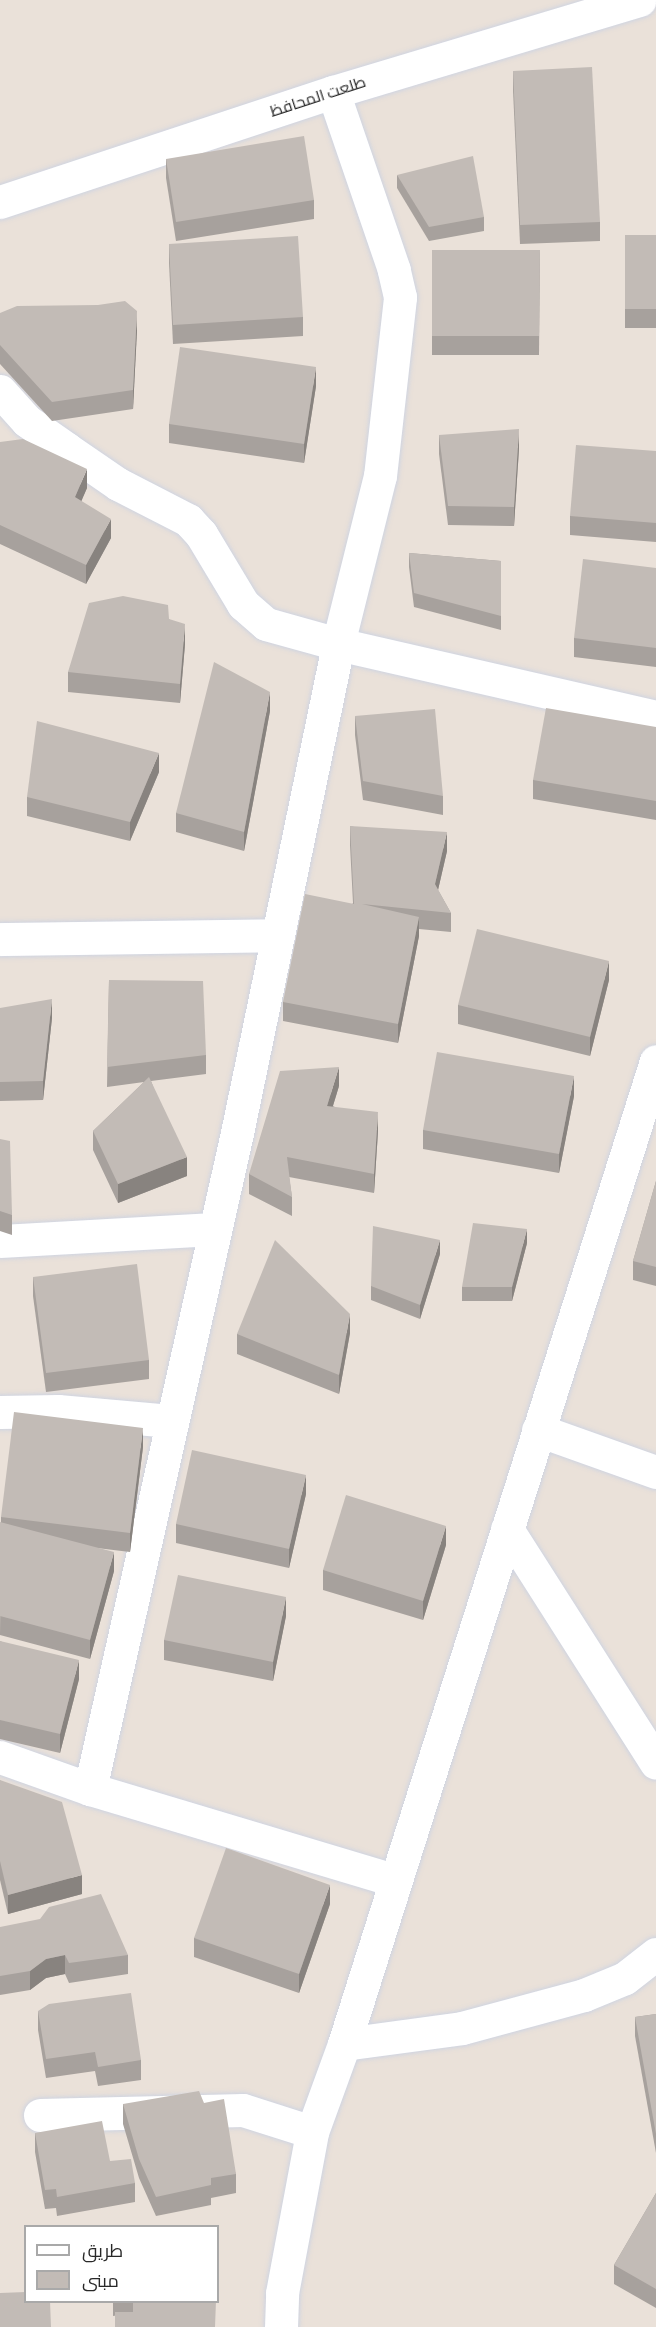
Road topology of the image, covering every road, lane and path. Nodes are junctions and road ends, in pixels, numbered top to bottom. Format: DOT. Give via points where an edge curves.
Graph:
graph roads {
  1 [pos="639,0"];
  2 [pos="333,92"];
  3 [pos="0,202"];
  4 [pos="0,391"];
  5 [pos="338,644"];
  6 [pos="656,717"];
  7 [pos="278,935"];
  8 [pos="0,939"];
  9 [pos="656,1061"];
  10 [pos="215,1229"];
  11 [pos="0,1241"];
  12 [pos="0,1412"];
  13 [pos="171,1421"];
  14 [pos="538,1430"];
  15 [pos="656,1472"];
  16 [pos="507,1530"];
  17 [pos="0,1756"];
  18 [pos="656,1763"];
  19 [pos="90,1789"];
  20 [pos="393,1880"];
  21 [pos="656,1954"];
  22 [pos="344,2044"];
  23 [pos="40,2115"];
  24 [pos="312,2132"];
  25 [pos="281,2327"];
  1 -- 2 [label="street, طلعت المحافظ"];
  2 -- 3 [label="street, طلعت المحافظ"];
  2 -- 5 [label="street" via="400,297 380,476"];
  4 -- 5 [label="street" via="27,421 118,484 188,520 201,534 243,604 266,624"];
  5 -- 6 [label="street"];
  5 -- 7 [label="street"];
  7 -- 8 [label="street"];
  7 -- 10 [label="street"];
  9 -- 14 [label="street" via="597,1256"];
  10 -- 11 [label="street"];
  10 -- 13 [label="street"];
  12 -- 13 [label="street" via="58,1411"];
  13 -- 19 [label="street"];
  14 -- 15 [label="street"];
  14 -- 16 [label="street"];
  16 -- 18 [label="street"];
  16 -- 20 [label="street"];
  17 -- 19 [label="street"];
  19 -- 20 [label="street"];
  20 -- 22 [label="street"];
  21 -- 22 [label="street" via="625,1978 584,1995 462,2028"];
  22 -- 24 [label="street"];
  23 -- 24 [label="street" via="243,2110"];
  24 -- 25 [label="street" via="282,2292"];
}
